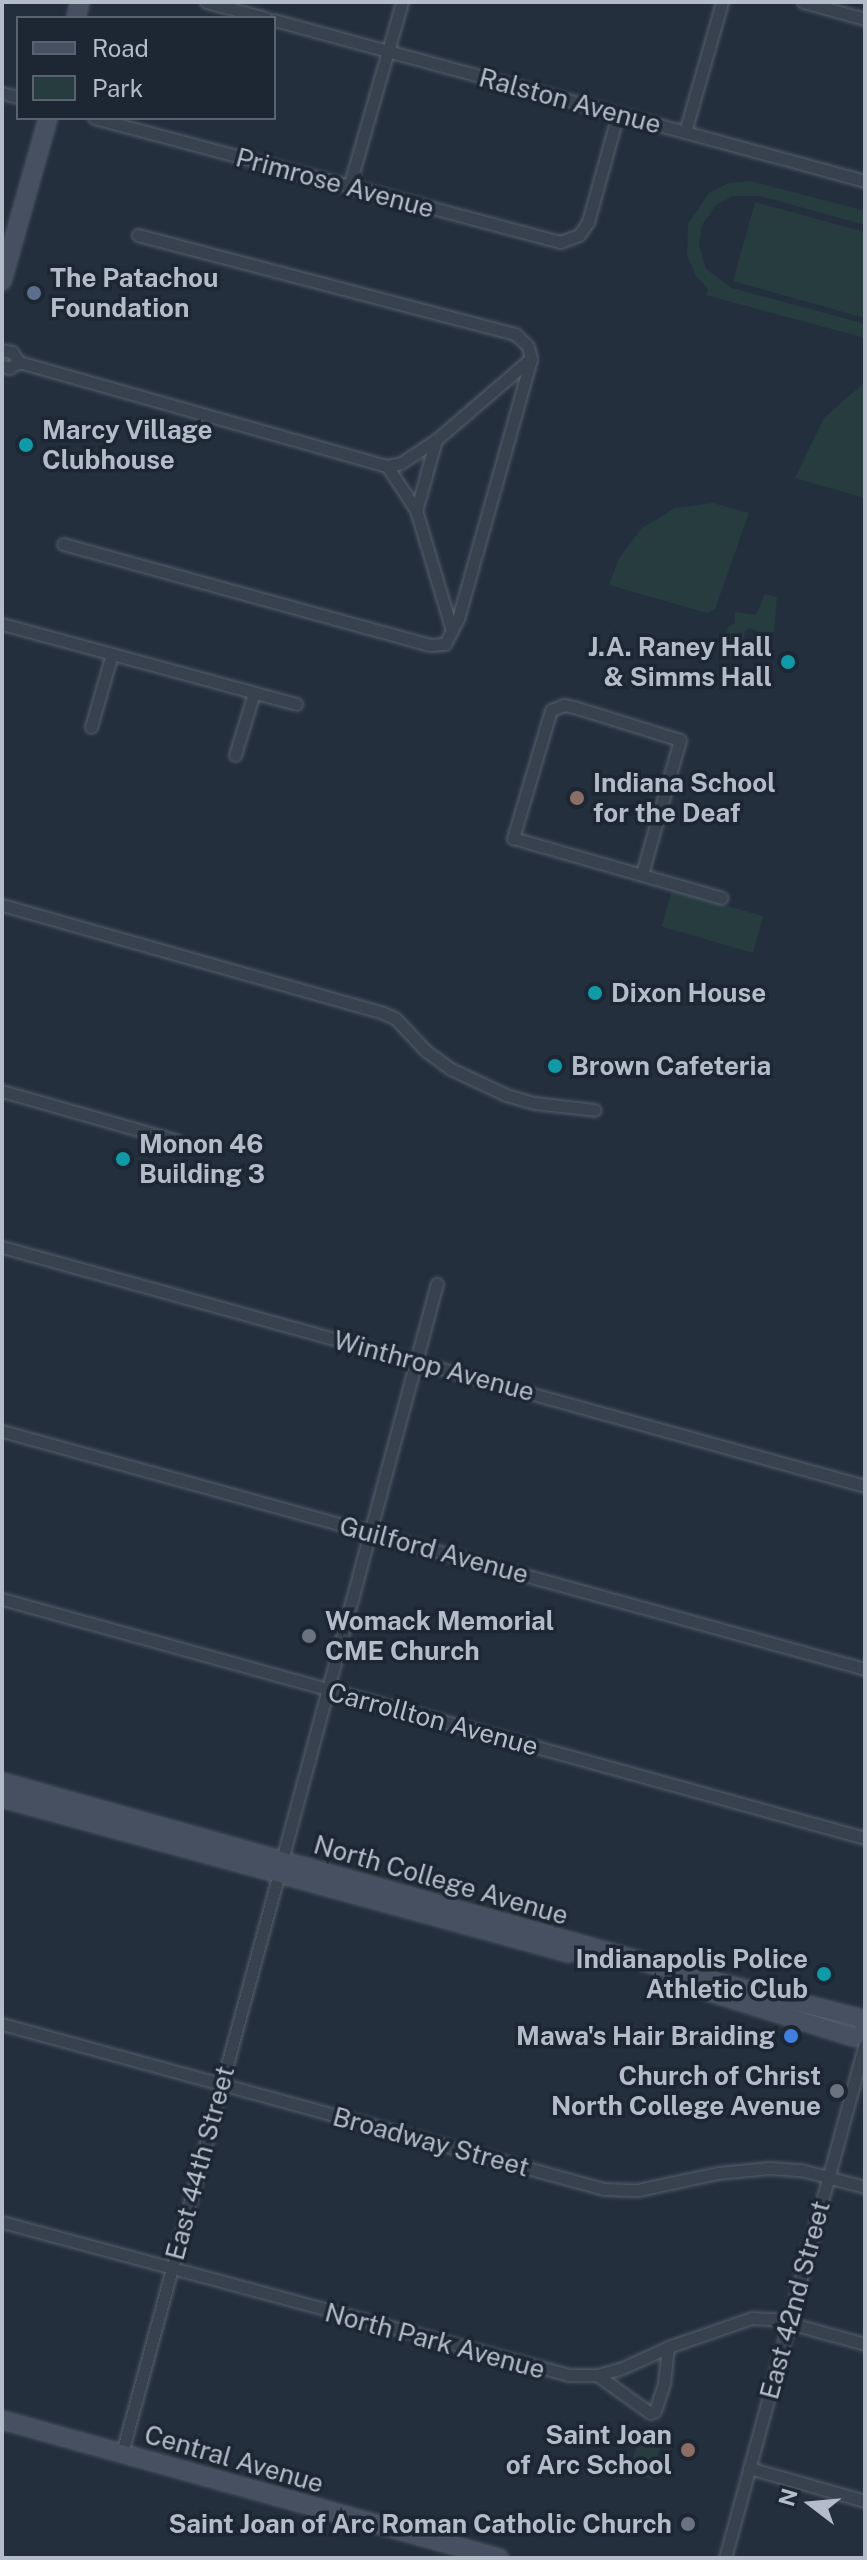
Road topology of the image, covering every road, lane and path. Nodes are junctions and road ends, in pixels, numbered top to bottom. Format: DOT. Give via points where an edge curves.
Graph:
graph roads {
  1 [pos="206,2"];
  2 [pos="402,2"];
  3 [pos="722,2"];
  4 [pos="803,2"];
  5 [pos="258,16"];
  6 [pos="865,19"];
  7 [pos="276,21"];
  8 [pos="388,51"];
  9 [pos="618,114"];
  10 [pos="47,120"];
  11 [pos="101,120"];
  12 [pos="685,132"];
  13 [pos="865,181"];
  14 [pos="349,187"];
  15 [pos="138,235"];
  16 [pos="8,241"];
  17 [pos="2,281"];
  18 [pos="2,350"];
  19 [pos="531,359"];
  20 [pos="19,362"];
  21 [pos="2,366"];
  22 [pos="436,440"];
  23 [pos="387,466"];
  24 [pos="416,510"];
  25 [pos="63,544"];
  26 [pos="2,624"];
  27 [pos="452,631"];
  28 [pos="112,654"];
  29 [pos="254,693"];
  30 [pos="296,704"];
  31 [pos="91,727"];
  32 [pos="235,755"];
  33 [pos="642,874"];
  34 [pos="722,898"];
  35 [pos="2,905"];
  36 [pos="2,1091"];
  37 [pos="595,1110"];
  38 [pos="177,1141"];
  39 [pos="2,1247"];
  40 [pos="437,1283"];
  41 [pos="415,1361"];
  42 [pos="2,1431"];
  43 [pos="865,1486"];
  44 [pos="370,1532"];
  45 [pos="2,1599"];
  46 [pos="865,1669"];
  47 [pos="328,1690"];
  48 [pos="2,1782"];
  49 [pos="2,1798"];
  50 [pos="865,1838"];
  51 [pos="281,1866"];
  52 [pos="2,2024"];
  53 [pos="865,2029"];
  54 [pos="865,2043"];
  55 [pos="222,2084"];
  56 [pos="828,2177"];
  57 [pos="865,2187"];
  58 [pos="2,2222"];
  59 [pos="171,2269"];
  60 [pos="789,2322"];
  61 [pos="865,2344"];
  62 [pos="668,2347"];
  63 [pos="597,2375"];
  64 [pos="2,2420"];
  65 [pos="122,2453"];
  66 [pos="749,2468"];
  67 [pos="865,2501"];
  68 [pos="463,2553"];
  69 [pos="499,2558"];
  70 [pos="725,2558"];
  1 -- 5 [label="street"];
  2 -- 8 [label="street"];
  3 -- 12 [label="street"];
  4 -- 6 [label="street"];
  7 -- 8 [label="street, Ralston Avenue"];
  8 -- 9 [label="street, Ralston Avenue"];
  8 -- 14 [label="street"];
  9 -- 12 [label="street, Ralston Avenue"];
  9 -- 14 [label="street, Primrose Avenue" via="588,222 575,237 551,242"];
  10 -- 16 [label="main road"];
  11 -- 14 [label="street, Primrose Avenue"];
  12 -- 13 [label="street, Ralston Avenue"];
  15 -- 19 [label="street" via="515,334 528,346"];
  16 -- 17 [label="main road"];
  18 -- 20 [label="street" via="12,352"];
  19 -- 22 [label="street"];
  19 -- 27 [label="street"];
  20 -- 21 [label="street"];
  20 -- 23 [label="street"];
  22 -- 23 [label="street"];
  22 -- 24 [label="street"];
  23 -- 24 [label="street"];
  24 -- 27 [label="street"];
  25 -- 27 [label="street" via="430,645 445,644"];
  26 -- 28 [label="street"];
  28 -- 29 [label="street"];
  28 -- 31 [label="street"];
  29 -- 30 [label="street"];
  29 -- 32 [label="street"];
  33 -- 33 [label="street" via="680,740 574,707 551,710 513,838"];
  33 -- 34 [label="street"];
  35 -- 37 [label="street" via="383,1013 395,1018 426,1051 478,1082 534,1103"];
  36 -- 38 [label="street"];
  39 -- 41 [label="street, Winthrop Avenue"];
  40 -- 41 [label="street, East 44th Street"];
  41 -- 43 [label="street, Winthrop Avenue"];
  41 -- 44 [label="street, East 44th Street"];
  42 -- 44 [label="street, Guilford Avenue"];
  44 -- 46 [label="street, Guilford Avenue"];
  44 -- 47 [label="street, East 44th Street"];
  45 -- 47 [label="street, Carrollton Avenue"];
  47 -- 50 [label="street, Carrollton Avenue"];
  47 -- 51 [label="street, East 44th Street"];
  48 -- 51 [label="main road, North College Avenue"];
  49 -- 51 [label="main road, North College Avenue"];
  51 -- 53 [label="main road, North College Avenue" via="854,2037"];
  51 -- 55 [label="street, East 44th Street"];
  52 -- 55 [label="street, Broadway Street"];
  54 -- 56 [label="street, East 42nd Street"];
  55 -- 56 [label="street, Broadway Street" via="608,2190 638,2190 759,2168 792,2168"];
  55 -- 59 [label="street, East 44th Street"];
  56 -- 57 [label="street, Broadway Street"];
  56 -- 60 [label="street, East 42nd Street"];
  58 -- 59 [label="street, North Park Avenue"];
  59 -- 63 [label="street, North Park Avenue" via="535,2369"];
  59 -- 65 [label="street, East 44th Street"];
  60 -- 61 [label="street, North Park Avenue"];
  60 -- 62 [label="street, North Park Avenue" via="745,2319"];
  60 -- 66 [label="street, East 42nd Street"];
  62 -- 63 [label="street, North Park Avenue"];
  62 -- 63 [label="street" via="655,2411 645,2411"];
  64 -- 65 [label="main road, Central Avenue"];
  65 -- 68 [label="main road, Central Avenue"];
  66 -- 67 [label="street"];
  66 -- 70 [label="street, East 42nd Street"];
  68 -- 69 [label="main road, Central Avenue"];
}
